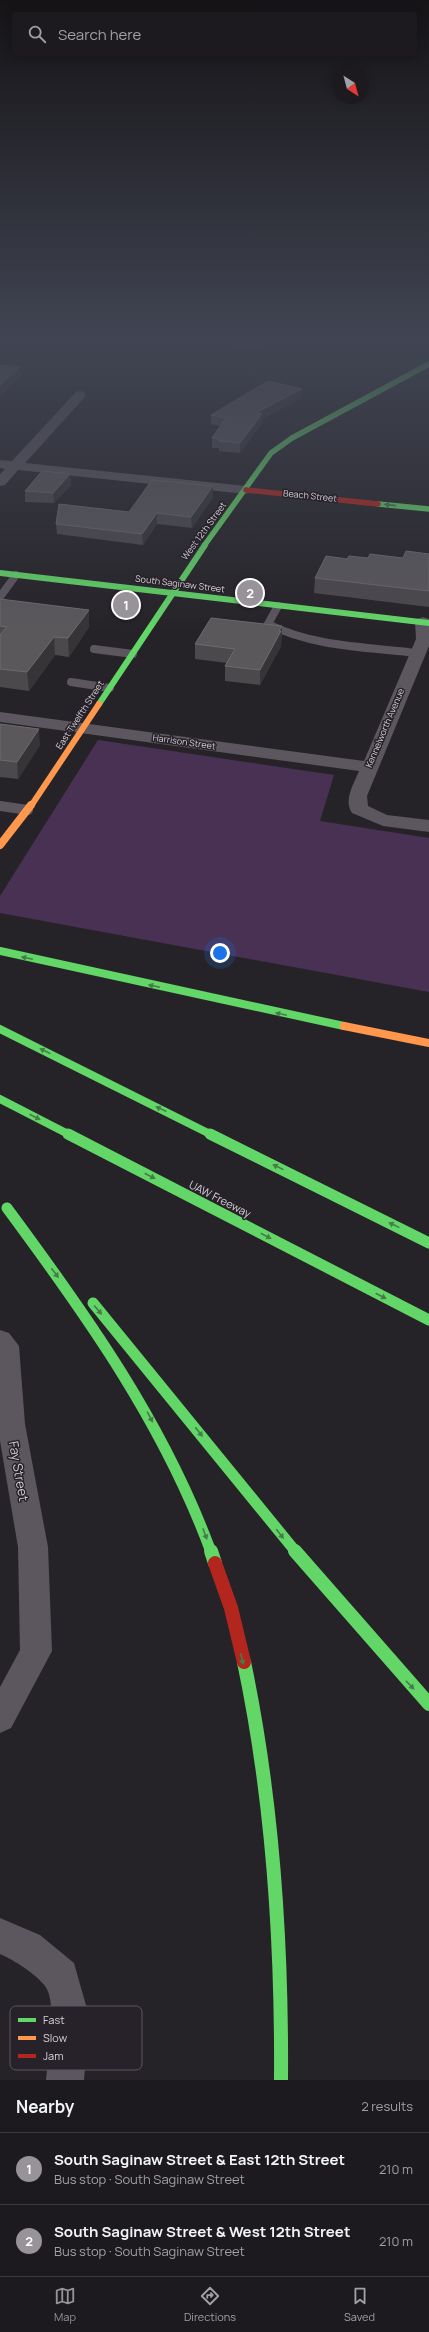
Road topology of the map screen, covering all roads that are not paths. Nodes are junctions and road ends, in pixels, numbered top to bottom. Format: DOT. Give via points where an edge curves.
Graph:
graph roads {
  1 [pos="41,438"];
  2 [pos="295,438"];
  3 [pos="0,464"];
  4 [pos="15,466"];
  5 [pos="0,482"];
  6 [pos="246,490"];
  7 [pos="429,509"];
  8 [pos="0,573"];
  9 [pos="16,575"];
  10 [pos="174,594"];
  11 [pos="0,596"];
  12 [pos="278,606"];
  13 [pos="426,623"];
  14 [pos="94,649"];
  15 [pos="417,653"];
  16 [pos="132,654"];
  17 [pos="71,682"];
  18 [pos="110,688"];
  19 [pos="0,717"];
  20 [pos="84,729"];
  21 [pos="368,767"];
  22 [pos="0,806"];
  23 [pos="28,810"];
  24 [pos="429,826"];
  25 [pos="0,845"];
  26 [pos="0,952"];
  27 [pos="307,1020"];
  28 [pos="0,1029"];
  29 [pos="429,1043"];
  30 [pos="429,1050"];
  31 [pos="0,1099"];
  32 [pos="3,1205"];
  33 [pos="429,1243"];
  34 [pos="67,1273"];
  35 [pos="87,1296"];
  36 [pos="429,1320"];
  37 [pos="3,1343"];
  38 [pos="429,1704"];
  39 [pos="0,1718"];
  40 [pos="14,1942"];
  41 [pos="68,2006"];
  42 [pos="66,2070"];
  43 [pos="65,2080"];
  44 [pos="281,2080"];
  1 -- 4 [label="street"];
  2 -- 6 [label="main road, West 12th Street" via="278,447"];
  3 -- 4 [label="street, Beach Street"];
  4 -- 5 [label="street"];
  4 -- 6 [label="street, Beach Street"];
  7 -- 6 [label="main road, Beach Street, one-way"];
  6 -- 10 [label="main road, West 12th Street"];
  8 -- 9 [label="main road, South Saginaw Street"];
  9 -- 10 [label="main road, South Saginaw Street"];
  9 -- 11 [label="lane"];
  10 -- 12 [label="main road, South Saginaw Street"];
  10 -- 16 [label="main road, East Twelfth Street"];
  12 -- 13 [label="main road, South Saginaw Street"];
  12 -- 15 [label="lane" via="268,624 278,631 306,638"];
  13 -- 15 [label="street, Kennelworth Avenue" via="424,639"];
  14 -- 16 [label="lane"];
  15 -- 21 [label="street, Kennelworth Avenue"];
  16 -- 18 [label="main road, East Twelfth Street"];
  17 -- 18 [label="lane"];
  18 -- 20 [label="main road, East Twelfth Street"];
  19 -- 20 [label="street, Harrison Street"];
  20 -- 21 [label="street, Harrison Street"];
  20 -- 23 [label="main road, East Twelfth Street"];
  21 -- 24 [label="street, Kennelworth Avenue" via="358,796 359,809 383,820"];
  22 -- 23 [label="lane"];
  23 -- 25 [label="main road, East Twelfth Street"];
  27 -- 26 [label="main road, one-way"];
  27 -- 29 [label="main road"];
  27 -- 30 [label="main road"];
  33 -- 28 [label="main road, one-way"];
  31 -- 36 [label="main road, UAW Freeway, one-way"];
  32 -- 34 [label="main road"];
  32 -- 44 [label="main road, one-way" via="84,1310 139,1397 199,1520 230,1607 251,1699 266,1782 278,1905 283,2028"];
  35 -- 38 [label="main road, one-way" via="170,1395 313,1576 385,1659"];
  37 -- 39 [label="street, Fay Street" via="11,1424 33,1547 36,1651"];
  40 -- 41 [label="street" via="61,1976"];
  42 -- 43 [label="street"];
}
